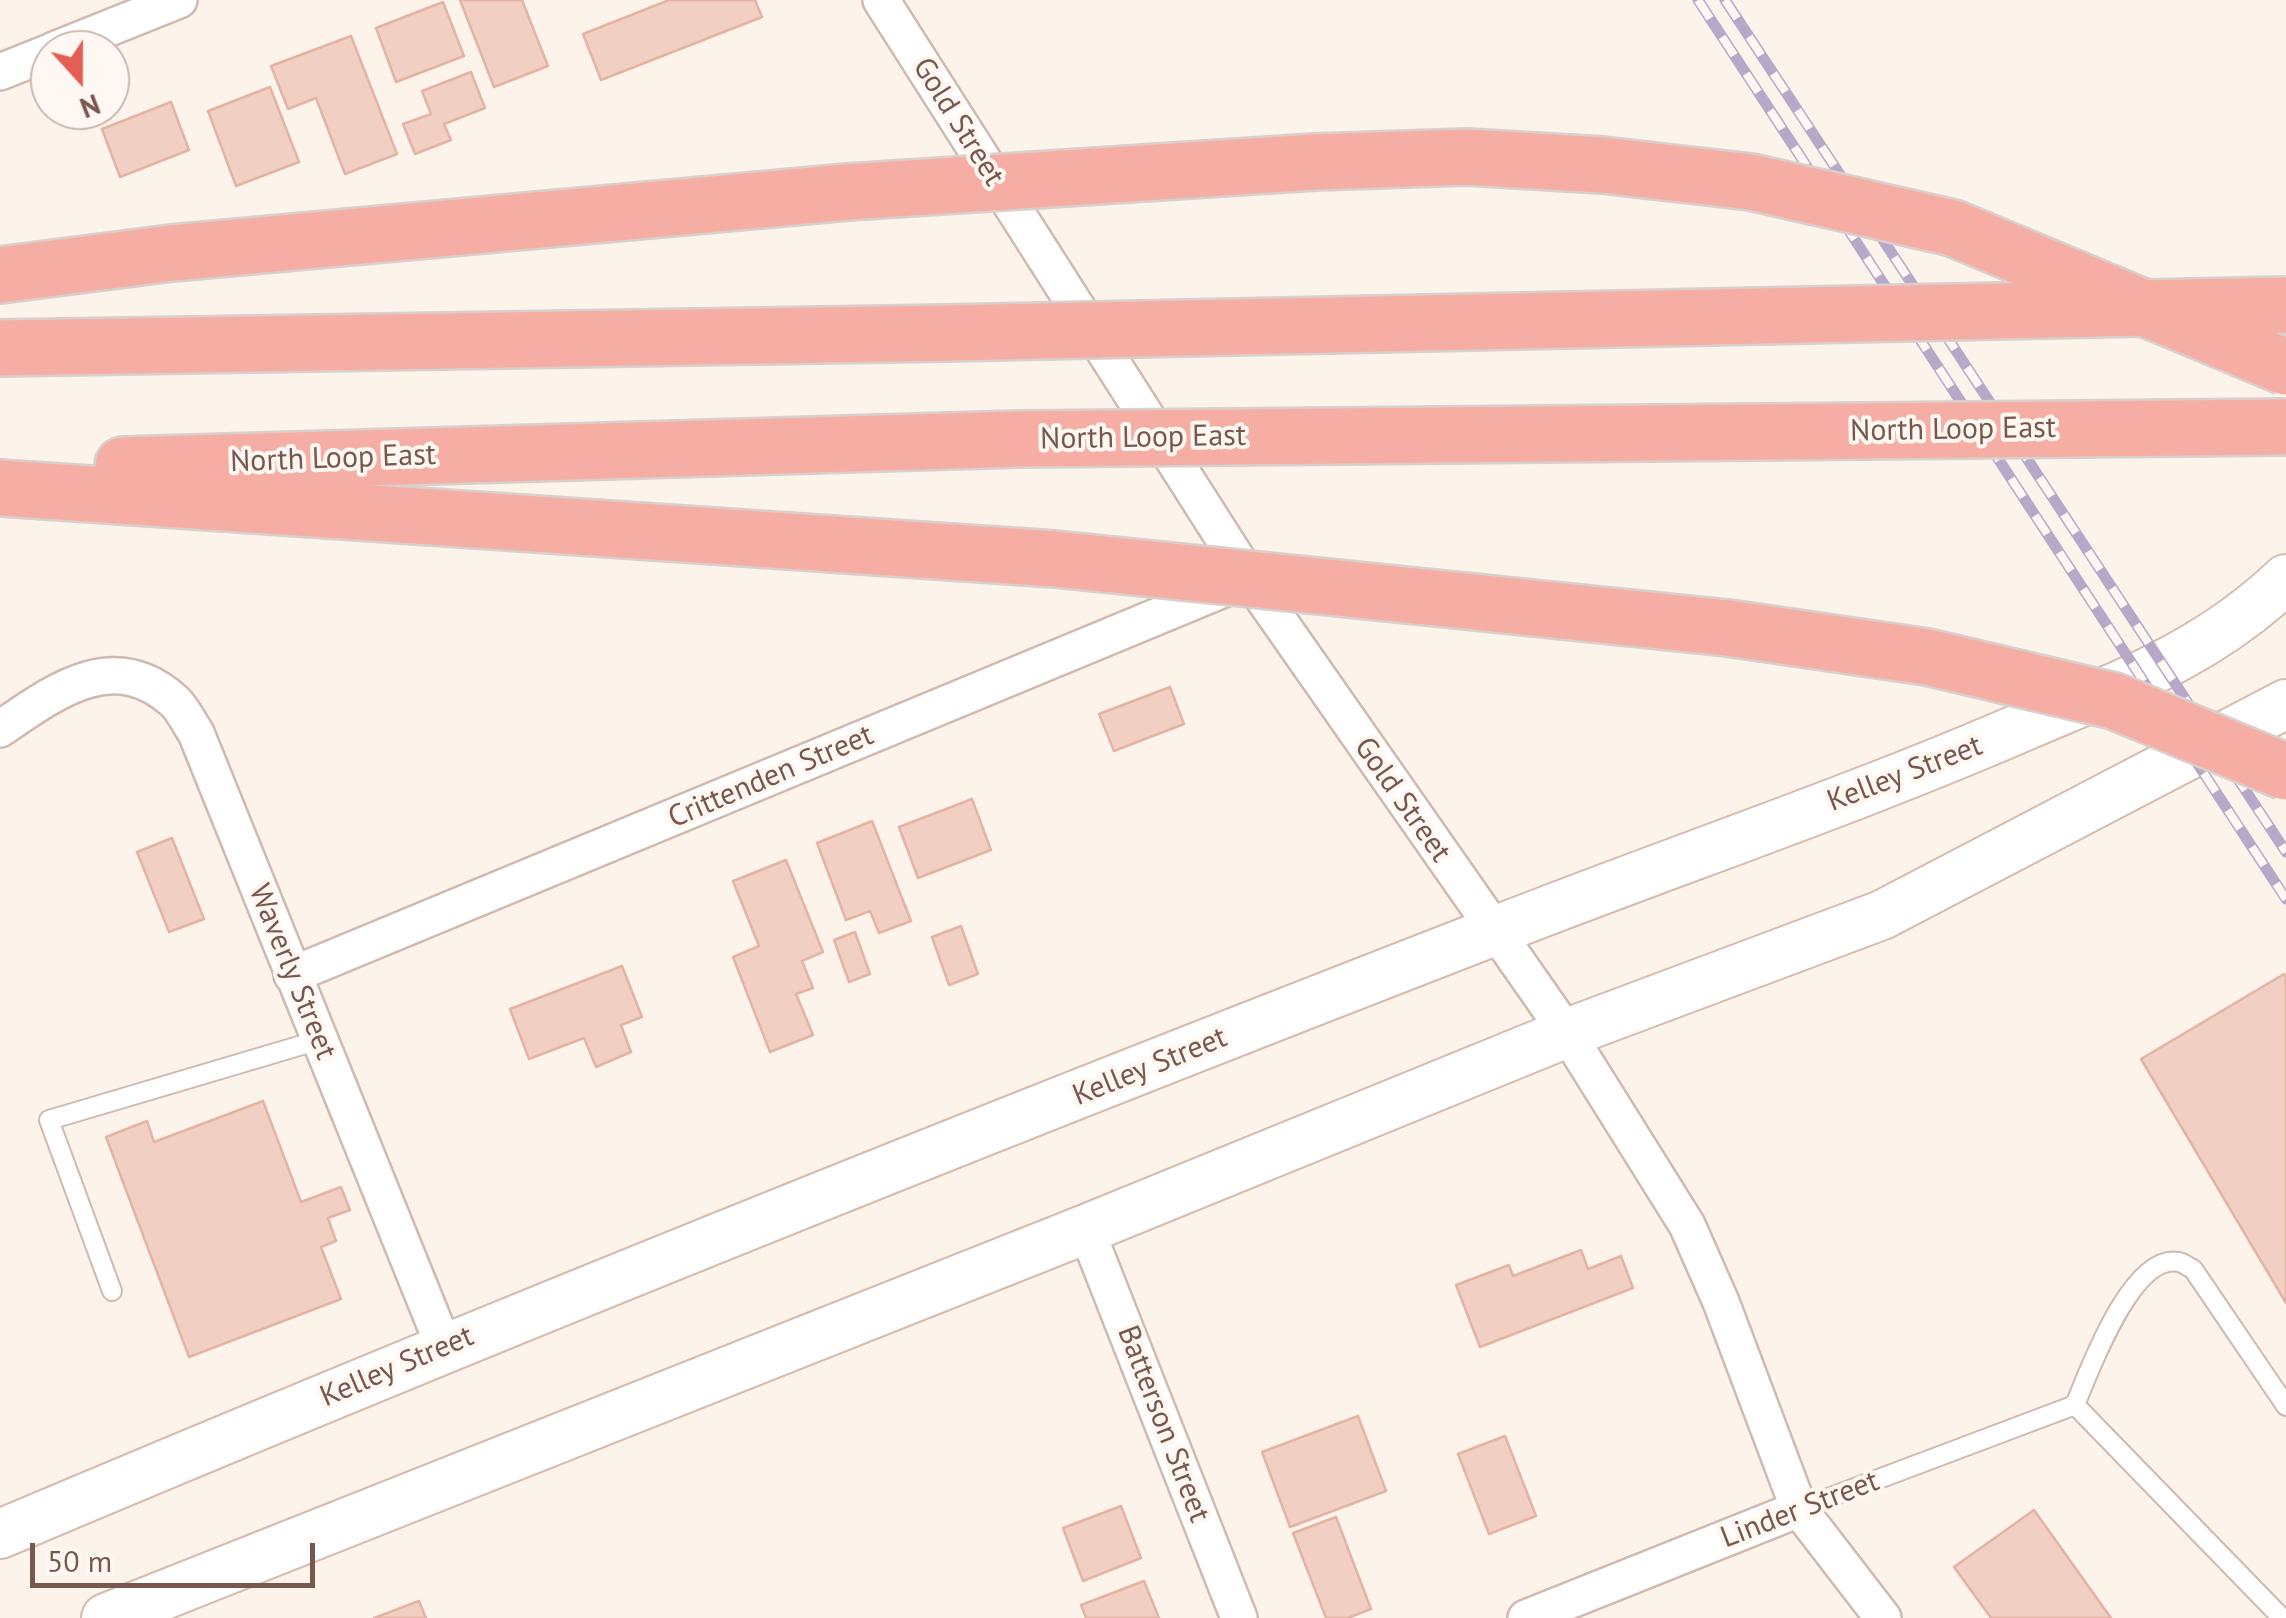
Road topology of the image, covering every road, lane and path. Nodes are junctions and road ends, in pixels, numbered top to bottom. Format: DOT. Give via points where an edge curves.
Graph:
graph roads {
  1 [pos="179,0"];
  2 [pos="881,0"];
  3 [pos="104,30"];
  4 [pos="30,60"];
  5 [pos="0,72"];
  6 [pos="0,275"];
  7 [pos="2286,305"];
  8 [pos="0,348"];
  9 [pos="2286,367"];
  10 [pos="2286,427"];
  11 [pos="0,469"];
  12 [pos="0,488"];
  13 [pos="1248,578"];
  14 [pos="2286,580"];
  15 [pos="2286,704"];
  16 [pos="0,729"];
  17 [pos="2286,772"];
  18 [pos="1494,931"];
  19 [pos="292,975"];
  20 [pos="1567,1033"];
  21 [pos="319,1040"];
  22 [pos="1086,1229"];
  23 [pos="112,1291"];
  24 [pos="444,1347"];
  25 [pos="2075,1405"];
  26 [pos="2286,1406"];
  27 [pos="1799,1509"];
  28 [pos="0,1534"];
  29 [pos="106,1618"];
  30 [pos="1239,1618"];
  31 [pos="1526,1618"];
  32 [pos="1883,1618"];
  33 [pos="2282,1618"];
  1 -- 3 [label="street"];
  2 -- 13 [label="street, Gold Street"];
  4 -- 5 [label="street"];
  6 -- 9 [label="highway, bridge" via="848,192 1467,157 1732,180 1953,228"];
  7 -- 8 [label="highway, bridge"];
  10 -- 11 [label="highway, North Loop East, bridge" via="1019,439"];
  12 -- 17 [label="highway, bridge" via="1055,559 1708,626 1927,657 2114,702"];
  13 -- 18 [label="street, Gold Street"];
  13 -- 19 [label="street, Crittenden Street"];
  14 -- 18 [label="main road, Kelley Street" via="2182,658 1959,754"];
  15 -- 20 [label="main road" via="1882,914"];
  16 -- 19 [label="street, Waverly Street" via="74,682 116,675 150,685 175,702 196,733"];
  18 -- 20 [label="street, Gold Street"];
  18 -- 24 [label="main road, Kelley Street"];
  19 -- 21 [label="street, Waverly Street"];
  20 -- 22 [label="main road"];
  20 -- 27 [label="street, Gold Street" via="1686,1224"];
  21 -- 23 [label="lane" via="49,1120"];
  21 -- 24 [label="street, Waverly Street"];
  22 -- 29 [label="main road"];
  22 -- 30 [label="street, Batterson Street"];
  24 -- 28 [label="main road, Kelley Street"];
  25 -- 26 [label="lane" via="2106,1332 2140,1278 2177,1261 2193,1269"];
  25 -- 27 [label="lane, Linder Street"];
  25 -- 33 [label="lane"];
  27 -- 31 [label="street, Linder Street"];
  27 -- 32 [label="street, Gold Street"];
}
